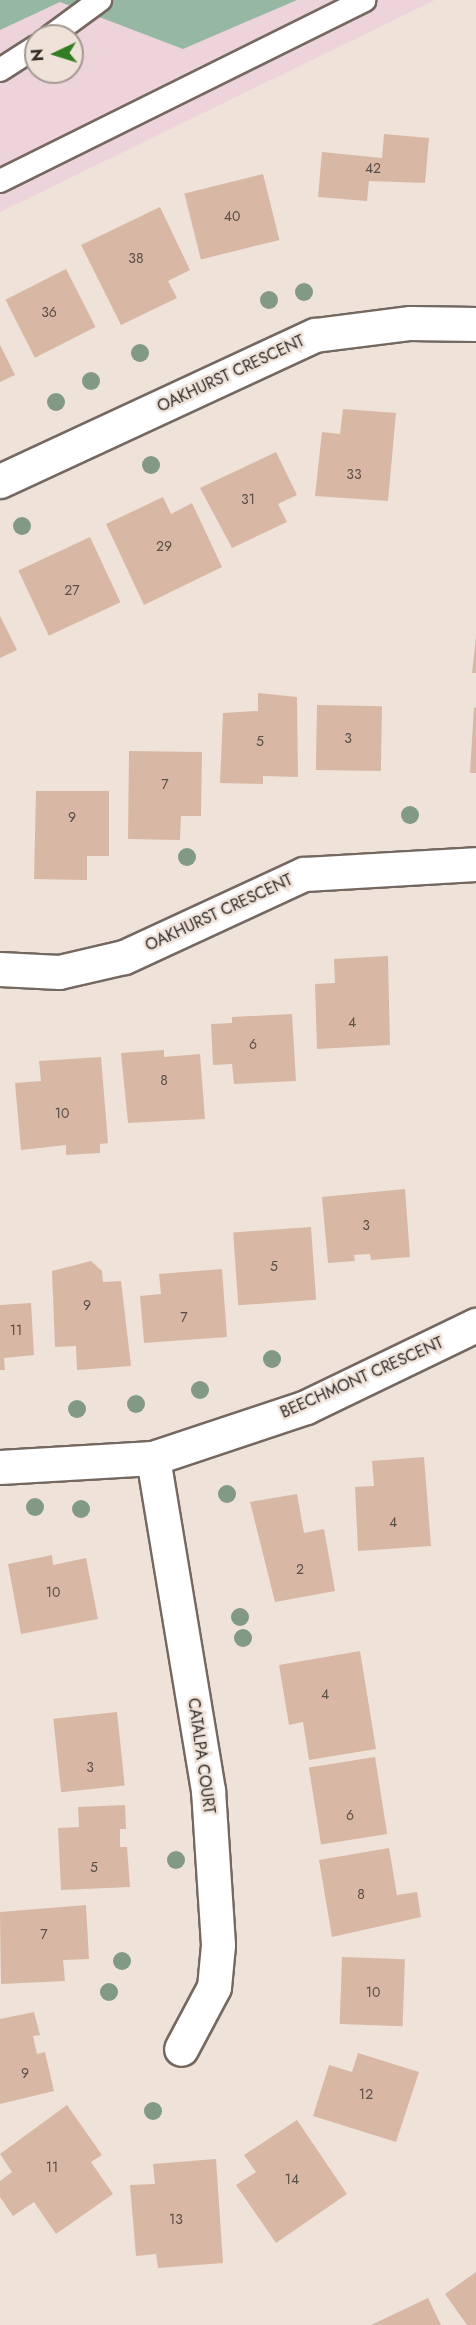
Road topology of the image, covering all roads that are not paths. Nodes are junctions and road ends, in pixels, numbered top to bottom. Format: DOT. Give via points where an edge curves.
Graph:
graph roads {
  1 [pos="100,0"];
  2 [pos="365,0"];
  3 [pos="67,24"];
  4 [pos="24,54"];
  5 [pos="0,69"];
  6 [pos="0,181"];
  7 [pos="476,324"];
  8 [pos="0,482"];
  9 [pos="476,864"];
  10 [pos="0,969"];
  11 [pos="476,1325"];
  12 [pos="153,1458"];
  13 [pos="0,1467"];
  14 [pos="182,2049"];
  1 -- 3 [label="lane"];
  2 -- 6 [label="lane"];
  4 -- 5 [label="lane"];
  7 -- 8 [label="street, OAKHURST CRESCENT" via="410,323 315,335"];
  9 -- 10 [label="street, OAKHURST CRESCENT" via="304,874 124,957 59,972"];
  11 -- 12 [label="street, BEECHMONT CRESCENT" via="306,1407"];
  12 -- 13 [label="street, BEECHMONT CRESCENT"];
  12 -- 14 [label="street, CATALPA COURT" via="208,1790 218,1945 214,1987"];
}
